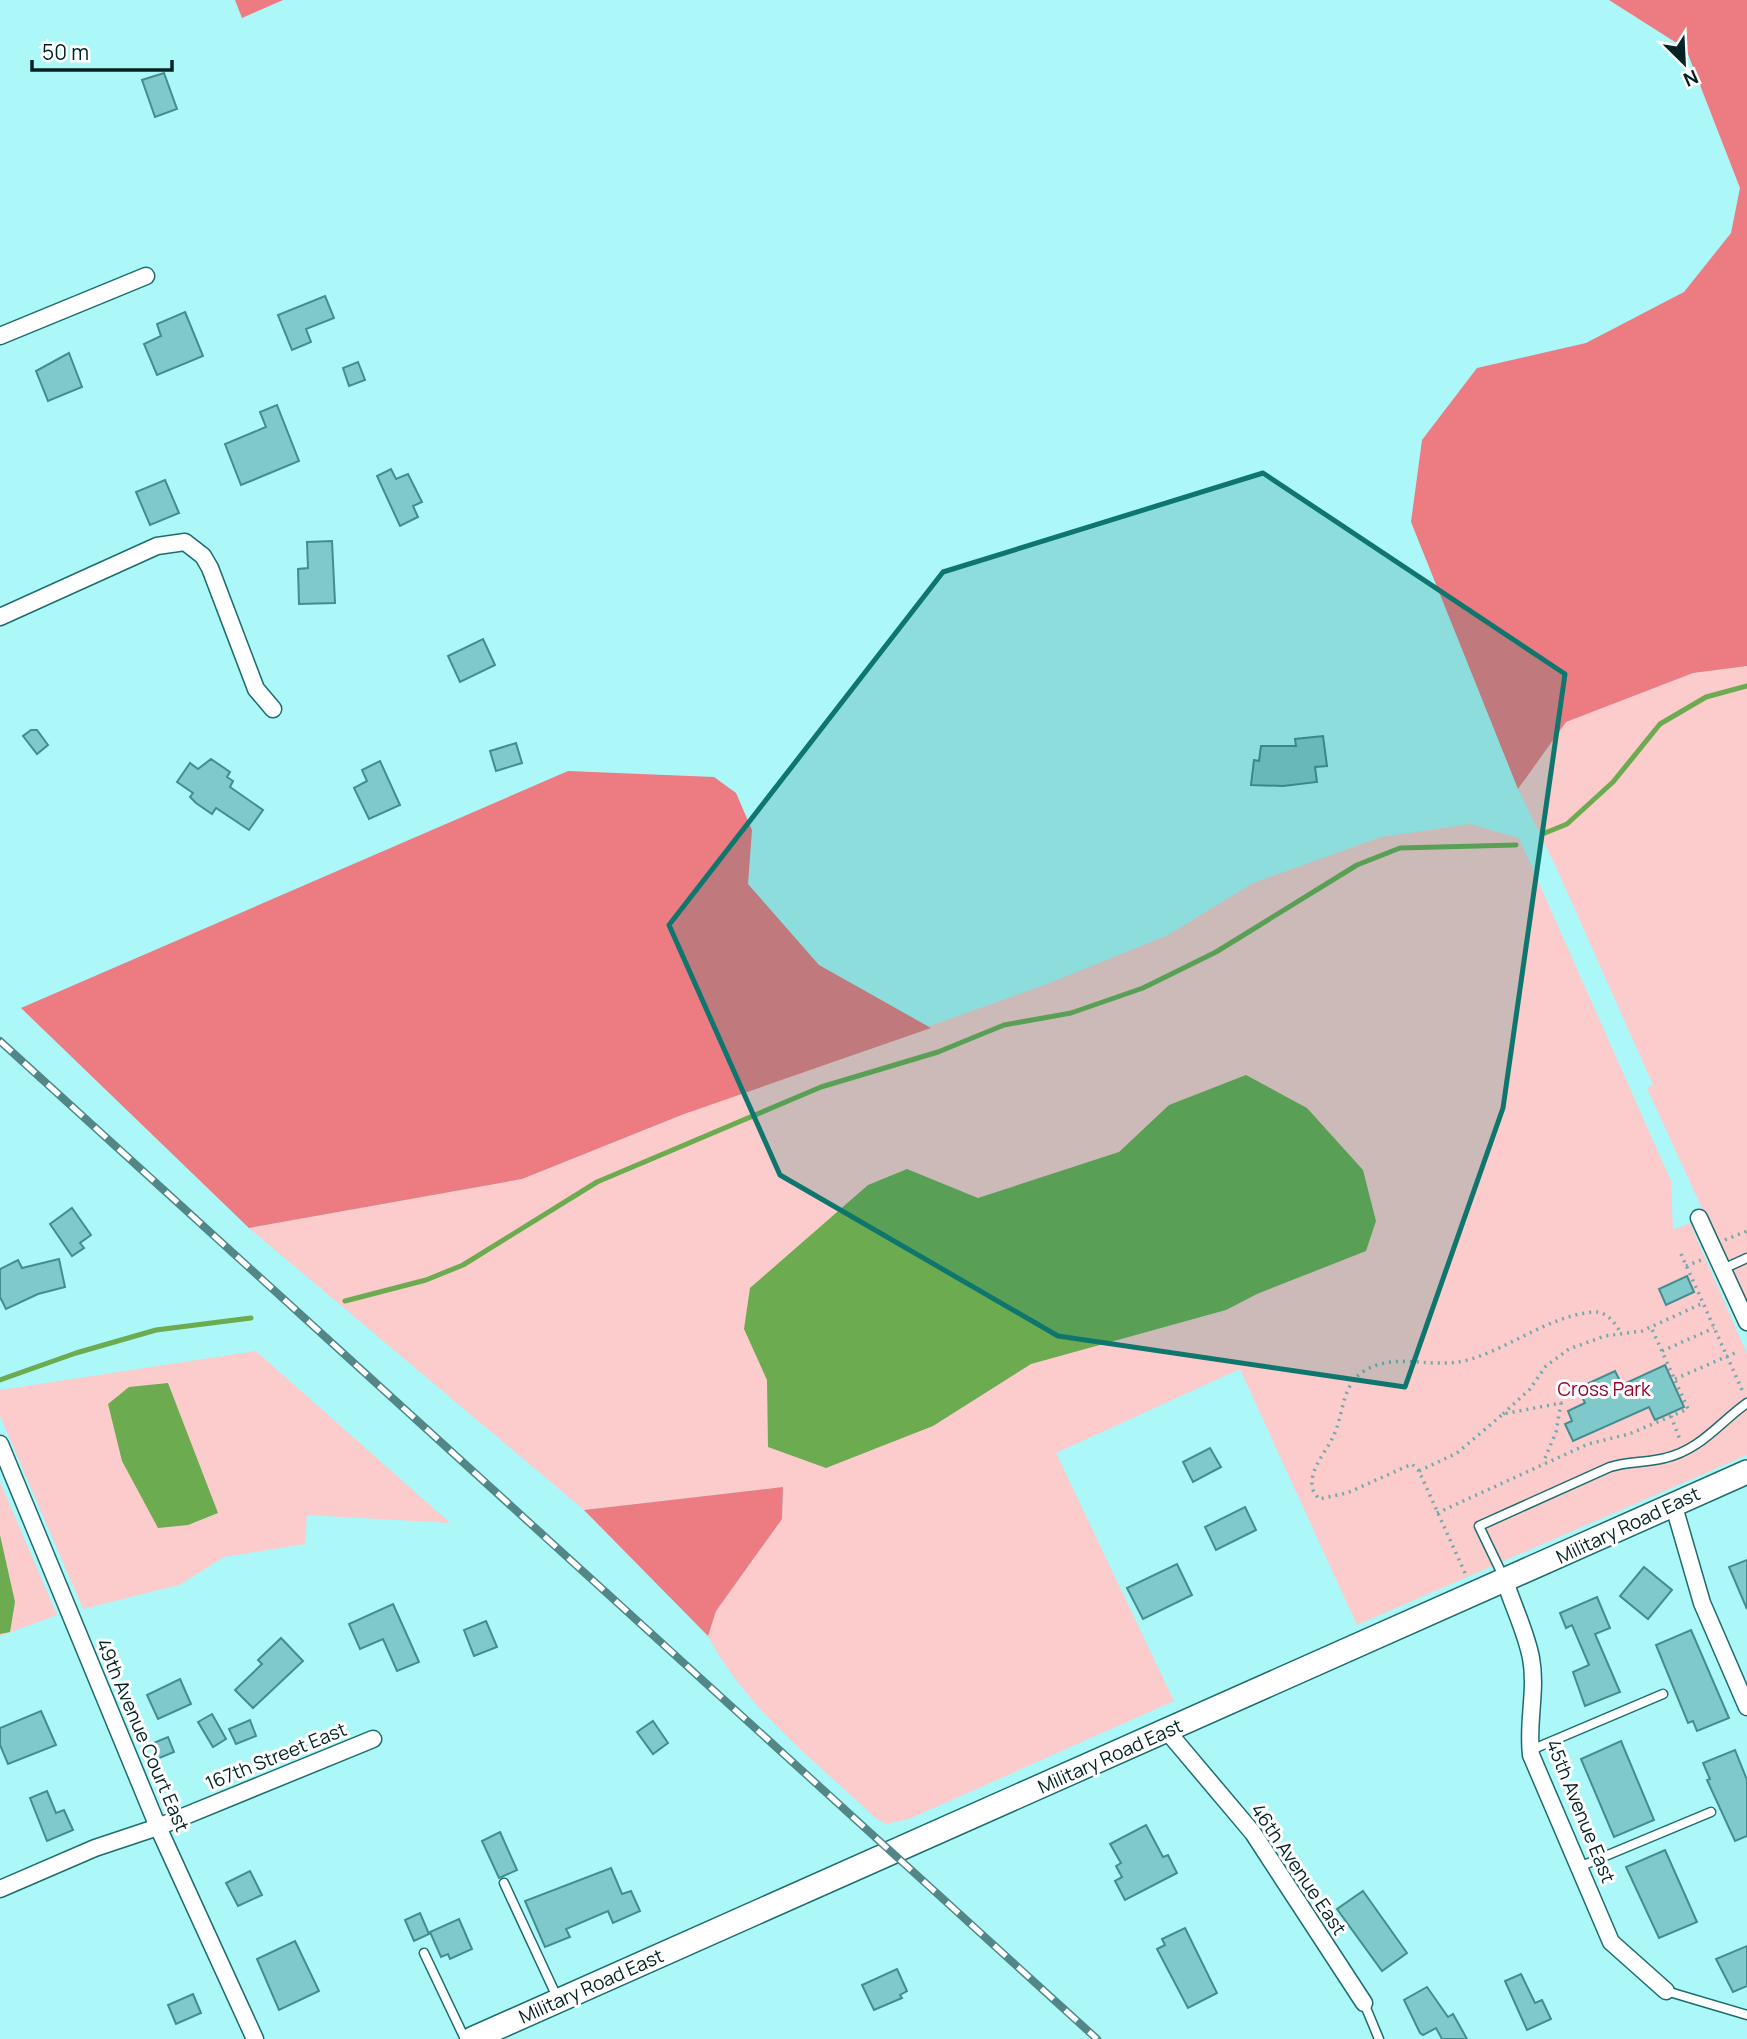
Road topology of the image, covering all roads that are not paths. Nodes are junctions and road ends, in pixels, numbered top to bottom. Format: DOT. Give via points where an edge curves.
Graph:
graph roads {
  1 [pos="146,276"];
  2 [pos="0,336"];
  3 [pos="0,617"];
  4 [pos="273,709"];
  5 [pos="1699,1218"];
  6 [pos="1747,1258"];
  7 [pos="1723,1269"];
  8 [pos="1747,1321"];
  9 [pos="1747,1403"];
  10 [pos="0,1444"];
  11 [pos="1747,1472"];
  12 [pos="1672,1503"];
  13 [pos="1505,1581"];
  14 [pos="1663,1694"];
  15 [pos="1747,1707"];
  16 [pos="1167,1731"];
  17 [pos="373,1739"];
  18 [pos="1531,1750"];
  19 [pos="1711,1812"];
  20 [pos="158,1826"];
  21 [pos="1579,1867"];
  22 [pos="504,1883"];
  23 [pos="0,1889"];
  24 [pos="424,1953"];
  25 [pos="1666,1991"];
  26 [pos="558,2000"];
  27 [pos="1364,2003"];
  28 [pos="1747,2015"];
  29 [pos="255,2039"];
  30 [pos="466,2039"];
  31 [pos="472,2039"];
  32 [pos="1379,2039"];
  1 -- 2 [label="street"];
  3 -- 4 [label="street" via="157,546 190,544 210,568 256,689"];
  5 -- 7 [label="street"];
  6 -- 7 [label="lane"];
  7 -- 8 [label="street"];
  9 -- 13 [label="lane" via="1685,1451 1610,1467 1479,1526"];
  10 -- 20 [label="street, 49th Avenue Court East"];
  11 -- 12 [label="street, Military Road East"];
  12 -- 13 [label="street, Military Road East"];
  12 -- 15 [label="street" via="1702,1603"];
  13 -- 16 [label="street, Military Road East"];
  13 -- 18 [label="street, 45th Avenue East" via="1531,1657"];
  14 -- 18 [label="lane"];
  16 -- 26 [label="street, Military Road East"];
  16 -- 27 [label="street, 46th Avenue East" via="1253,1833"];
  17 -- 20 [label="street, 167th Street East"];
  18 -- 21 [label="street, 45th Avenue East"];
  19 -- 21 [label="lane"];
  20 -- 23 [label="street, 167th Street East" via="95,1847"];
  20 -- 29 [label="street, 49th Avenue Court East"];
  21 -- 25 [label="street, 45th Avenue East" via="1611,1942"];
  22 -- 26 [label="lane"];
  24 -- 30 [label="lane"];
  25 -- 28 [label="lane"];
  26 -- 31 [label="street, Military Road East"];
  27 -- 32 [label="lane"];
}
